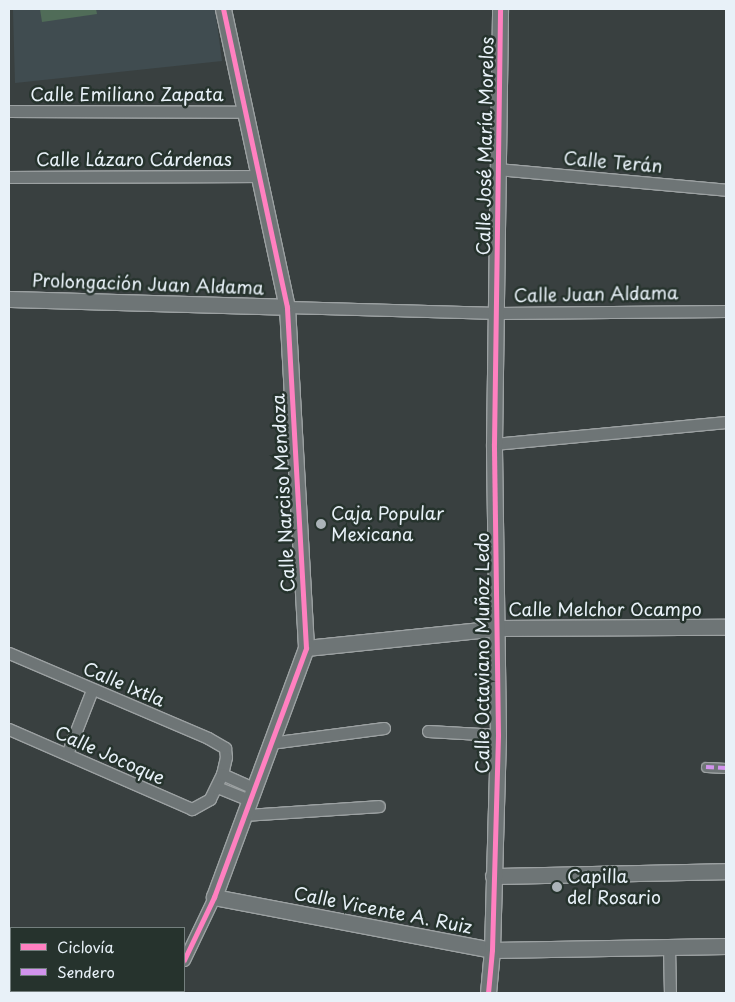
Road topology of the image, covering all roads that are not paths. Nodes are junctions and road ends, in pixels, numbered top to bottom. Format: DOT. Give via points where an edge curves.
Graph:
graph roads {
  1 [pos="223,9"];
  2 [pos="500,9"];
  3 [pos="9,111"];
  4 [pos="245,112"];
  5 [pos="498,170"];
  6 [pos="260,176"];
  7 [pos="9,177"];
  8 [pos="726,190"];
  9 [pos="9,300"];
  10 [pos="287,307"];
  11 [pos="726,311"];
  12 [pos="498,313"];
  13 [pos="726,422"];
  14 [pos="494,444"];
  15 [pos="726,627"];
  16 [pos="498,628"];
  17 [pos="306,648"];
  18 [pos="9,654"];
  19 [pos="92,690"];
  20 [pos="384,728"];
  21 [pos="9,729"];
  22 [pos="428,732"];
  23 [pos="498,735"];
  24 [pos="270,743"];
  25 [pos="67,754"];
  26 [pos="706,767"];
  27 [pos="726,768"];
  28 [pos="222,774"];
  29 [pos="216,787"];
  30 [pos="250,801"];
  31 [pos="379,806"];
  32 [pos="726,871"];
  33 [pos="493,876"];
  34 [pos="214,897"];
  35 [pos="669,946"];
  36 [pos="726,946"];
  37 [pos="492,950"];
  38 [pos="185,958"];
  39 [pos="488,993"];
  40 [pos="670,993"];
  1 -- 4 [label="street, Calle Narciso Mendoza"];
  2 -- 5 [label="street, Calle José María Morelos"];
  3 -- 4 [label="street, Calle Emiliano Zapata"];
  4 -- 6 [label="street, Calle Narciso Mendoza"];
  5 -- 8 [label="street, Calle Terán"];
  5 -- 12 [label="street, Calle José María Morelos"];
  6 -- 7 [label="street, Calle Lázaro Cárdenas"];
  6 -- 10 [label="street, Calle Narciso Mendoza"];
  9 -- 10 [label="street, Prolongación Juan Aldama"];
  10 -- 12 [label="street, Calle Juan Aldama"];
  10 -- 17 [label="street, Calle Narciso Mendoza"];
  11 -- 12 [label="street, Calle Juan Aldama"];
  12 -- 14 [label="street, Calle Octaviano Muñoz Ledo"];
  13 -- 14 [label="street"];
  14 -- 16 [label="street, Calle Octaviano Muñoz Ledo"];
  15 -- 16 [label="street, Calle Melchor Ocampo"];
  16 -- 17 [label="street, Calle Melchor Ocampo"];
  16 -- 23 [label="street, Calle Octaviano Muñoz Ledo"];
  17 -- 24 [label="street, Calle Narciso Mendoza"];
  18 -- 19 [label="street, Calle Ixtla"];
  19 -- 25 [label="street"];
  19 -- 28 [label="street, Calle Ixtla" via="225,748"];
  20 -- 24 [label="street"];
  21 -- 25 [label="street, Calle Jocoque"];
  22 -- 23 [label="street"];
  23 -- 33 [label="street, Calle Octaviano Muñoz Ledo"];
  24 -- 30 [label="street, Calle Narciso Mendoza"];
  25 -- 29 [label="street, Calle Jocoque" via="186,808 198,808 210,800"];
  26 -- 27 [label="street"];
  28 -- 29 [label="street"];
  28 -- 30 [label="street"];
  29 -- 30 [label="street"];
  30 -- 31 [label="street"];
  30 -- 34 [label="street, Calle Narciso Mendoza"];
  32 -- 33 [label="street"];
  33 -- 37 [label="street, Calle Octaviano Muñoz Ledo"];
  34 -- 37 [label="street, Calle Vicente A. Ruiz"];
  34 -- 38 [label="street, Calle Narciso Mendoza"];
  35 -- 36 [label="street, Calle Vicente A. Ruiz"];
  35 -- 37 [label="street, Calle Vicente A. Ruiz"];
  35 -- 40 [label="street"];
  37 -- 39 [label="street, Calle Octaviano Muñoz Ledo"];
}
